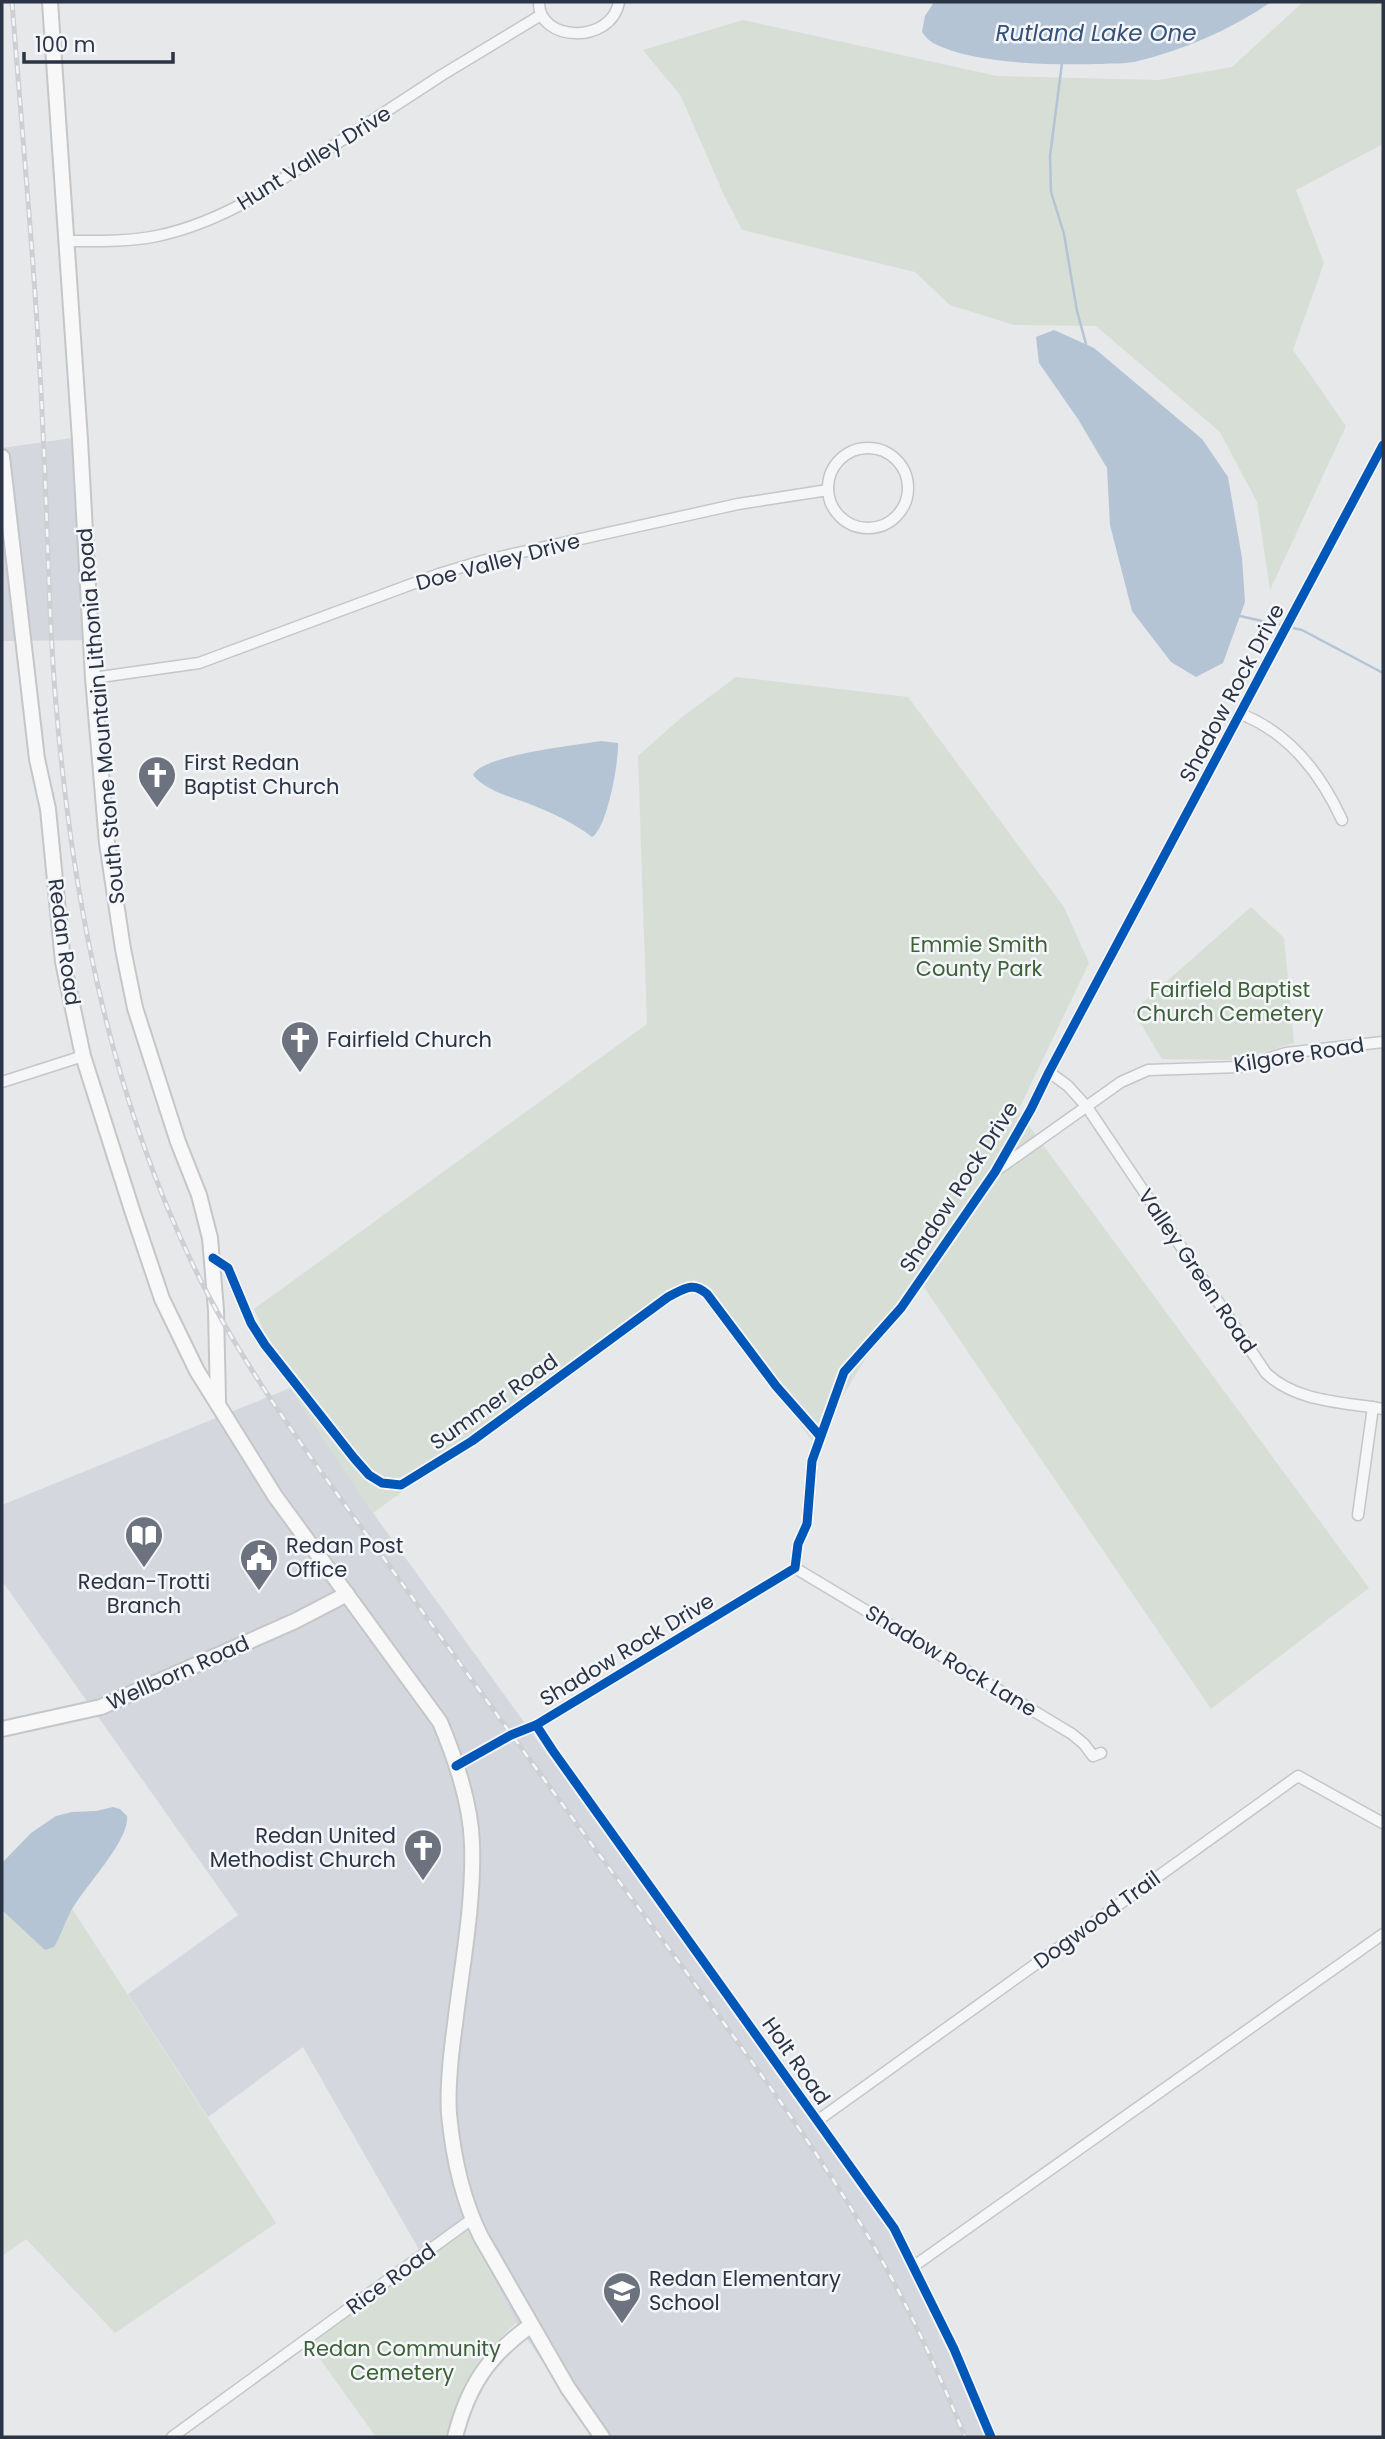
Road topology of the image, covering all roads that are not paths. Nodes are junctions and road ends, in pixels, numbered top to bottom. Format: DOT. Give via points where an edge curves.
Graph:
graph roads {
  1 [pos="50,2"];
  2 [pos="538,2"];
  3 [pos="619,2"];
  4 [pos="541,15"];
  5 [pos="65,242"];
  6 [pos="1383,445"];
  7 [pos="2,457"];
  8 [pos="828,490"];
  9 [pos="93,678"];
  10 [pos="1241,714"];
  11 [pos="1342,820"];
  12 [pos="1383,1042"];
  13 [pos="83,1056"];
  14 [pos="1049,1072"];
  15 [pos="2,1082"];
  16 [pos="1087,1107"];
  17 [pos="995,1172"];
  18 [pos="213,1258"];
  19 [pos="218,1402"];
  20 [pos="1378,1408"];
  21 [pos="820,1436"];
  22 [pos="1358,1515"];
  23 [pos="795,1568"];
  24 [pos="347,1594"];
  25 [pos="537,1725"];
  26 [pos="2,1729"];
  27 [pos="1101,1753"];
  28 [pos="456,1766"];
  29 [pos="1383,1823"];
  30 [pos="1383,1934"];
  31 [pos="817,2121"];
  32 [pos="472,2219"];
  33 [pos="914,2266"];
  34 [pos="530,2326"];
  35 [pos="172,2437"];
  36 [pos="455,2437"];
  37 [pos="602,2437"];
  38 [pos="991,2437"];
  1 -- 5 [label="main road, South Stone Mountain Lithonia Road"];
  2 -- 4 [label="street"];
  3 -- 4 [label="street" via="596,31 577,35"];
  4 -- 5 [label="street, Hunt Valley Drive" via="227,212 157,236"];
  5 -- 9 [label="main road, South Stone Mountain Lithonia Road"];
  6 -- 10 [label="street, Shadow Rock Drive"];
  7 -- 13 [label="main road, Redan Road" via="63,962"];
  8 -- 8 [label="street" via="838,515 862,528 875,528 900,514 909,489 907,476 892,455 866,447 853,450 833,467"];
  8 -- 9 [label="street, Doe Valley Drive" via="738,504 482,561 199,663"];
  9 -- 18 [label="main road, South Stone Mountain Lithonia Road" via="107,843 135,1008 199,1195"];
  10 -- 11 [label="street" via="1286,740 1310,766"];
  10 -- 14 [label="street, Shadow Rock Drive"];
  12 -- 16 [label="street, Kilgore Road" via="1286,1053 1239,1067 1147,1070"];
  13 -- 15 [label="street"];
  13 -- 19 [label="main road, Redan Road" via="162,1298 197,1371"];
  14 -- 16 [label="street, Valley Green Road"];
  14 -- 17 [label="street, Shadow Rock Drive"];
  16 -- 17 [label="street, Kilgore Road"];
  16 -- 20 [label="street, Valley Green Road" via="1266,1373 1294,1393"];
  17 -- 21 [label="street, Shadow Rock Drive" via="901,1308 844,1372"];
  18 -- 19 [label="main road, South Stone Mountain Lithonia Road"];
  18 -- 21 [label="street, Summer Road" via="228,1268 265,1345 354,1458 382,1483 401,1485 441,1461 668,1297 691,1286 707,1294"];
  19 -- 24 [label="main road, South Stone Mountain Lithonia Road" via="275,1496"];
  20 -- 22 [label="street"];
  21 -- 23 [label="street, Shadow Rock Drive" via="812,1461 807,1524"];
  23 -- 25 [label="street, Shadow Rock Drive"];
  23 -- 27 [label="street, Shadow Rock Lane" via="1072,1734 1093,1756"];
  24 -- 26 [label="main road, Wellborn Road" via="101,1707"];
  24 -- 28 [label="main road, South Stone Mountain Lithonia Road" via="440,1722"];
  25 -- 28 [label="street, Shadow Rock Drive"];
  25 -- 31 [label="street, Holt Road"];
  28 -- 32 [label="main road, South Stone Mountain Lithonia Road" via="472,1843 449,2112 457,2168"];
  29 -- 31 [label="street, Dogwood Trail" via="1298,1776"];
  30 -- 33 [label="street"];
  31 -- 33 [label="street, Holt Road" via="894,2228"];
  32 -- 34 [label="main road, South Stone Mountain Lithonia Road"];
  32 -- 35 [label="street, Rice Road"];
  33 -- 38 [label="street, Holt Road"];
  34 -- 36 [label="main road" via="480,2374"];
  34 -- 37 [label="main road, South Stone Mountain Lithonia Road"];
}
